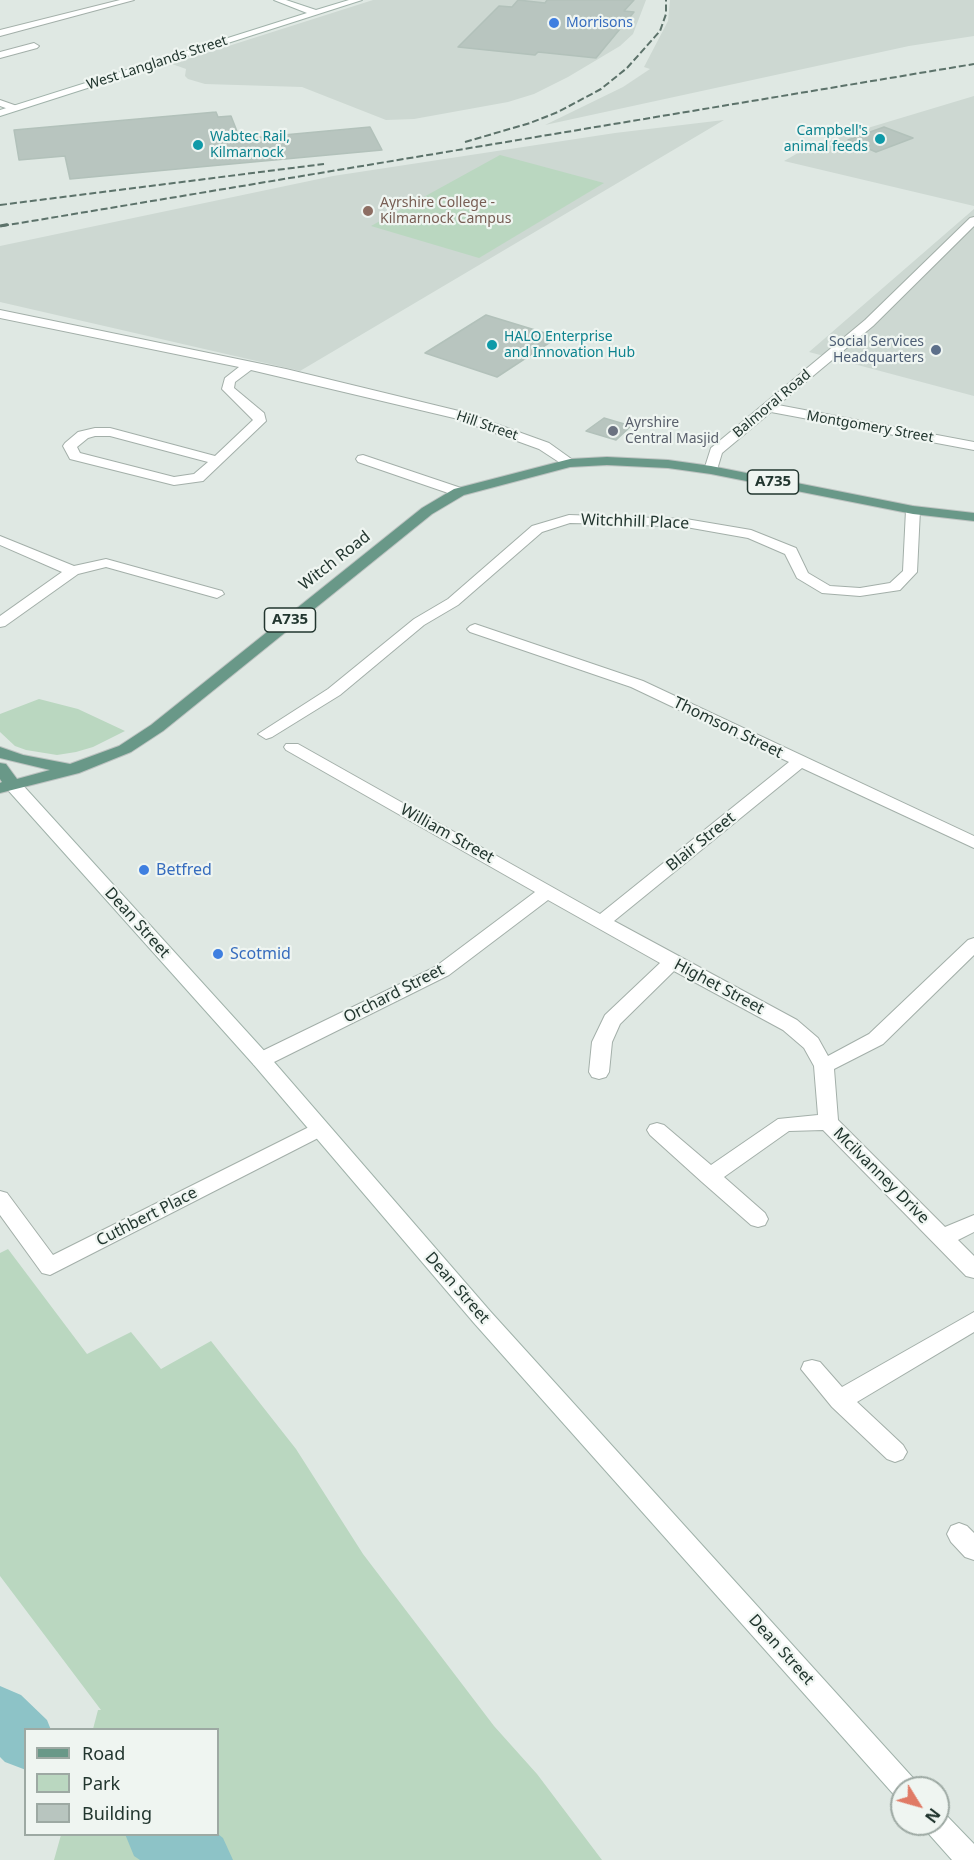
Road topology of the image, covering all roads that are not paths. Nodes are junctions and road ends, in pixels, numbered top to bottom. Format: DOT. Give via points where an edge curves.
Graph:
graph roads {
  1 [pos="130,0"];
  2 [pos="278,0"];
  3 [pos="358,0"];
  4 [pos="315,13"];
  5 [pos="0,33"];
  6 [pos="34,46"];
  7 [pos="0,55"];
  8 [pos="0,103"];
  9 [pos="14,108"];
  10 [pos="0,113"];
  11 [pos="974,220"];
  12 [pos="0,314"];
  13 [pos="249,365"];
  14 [pos="767,407"];
  15 [pos="974,446"];
  16 [pos="363,459"];
  17 [pos="216,460"];
  18 [pos="570,463"];
  19 [pos="711,470"];
  20 [pos="459,492"];
  21 [pos="912,510"];
  22 [pos="974,517"];
  23 [pos="0,540"];
  24 [pos="73,571"];
  25 [pos="217,594"];
  26 [pos="0,622"];
  27 [pos="475,629"];
  28 [pos="266,734"];
  29 [pos="292,747"];
  30 [pos="0,752"];
  31 [pos="799,762"];
  32 [pos="73,769"];
  33 [pos="4,781"];
  34 [pos="974,843"];
  35 [pos="548,891"];
  36 [pos="603,921"];
  37 [pos="974,944"];
  38 [pos="672,962"];
  39 [pos="261,1060"];
  40 [pos="824,1066"];
  41 [pos="599,1072"];
  42 [pos="828,1122"];
  43 [pos="319,1129"];
  44 [pos="657,1130"];
  45 [pos="709,1177"];
  46 [pos="0,1199"];
  47 [pos="758,1219"];
  48 [pos="974,1223"];
  49 [pos="942,1238"];
  50 [pos="974,1270"];
  51 [pos="974,1321"];
  52 [pos="812,1369"];
  53 [pos="840,1400"];
  54 [pos="895,1452"];
  55 [pos="894,1776"];
  56 [pos="948,1836"];
  57 [pos="970,1860"];
  1 -- 5 [label="street"];
  2 -- 4 [label="street"];
  3 -- 4 [label="street, West Langlands Street"];
  4 -- 9 [label="street, West Langlands Street"];
  6 -- 7 [label="street"];
  8 -- 9 [label="street"];
  9 -- 10 [label="street, West Langlands Street"];
  11 -- 14 [label="street, Balmoral Road" via="869,322"];
  12 -- 13 [label="street, Hill Street"];
  13 -- 17 [label="street" via="229,381 228,389 260,421"];
  13 -- 18 [label="street, Hill Street" via="458,415 544,446"];
  14 -- 15 [label="street, Montgomery Street"];
  14 -- 19 [label="street, Balmoral Road" via="716,451"];
  16 -- 20 [label="street"];
  17 -- 17 [label="street" via="110,432 83,435 70,446 75,456 174,481 198,478"];
  18 -- 19 [label="main road, A735" via="668,464"];
  18 -- 20 [label="main road, Witch Road / A735"];
  19 -- 21 [label="main road, A735"];
  20 -- 32 [label="main road, Witch Road / A735" via="418,518 158,728 125,749"];
  21 -- 22 [label="main road, A735"];
  21 -- 28 [label="street, Witchhill Place" via="910,572 895,587 860,592 827,590 802,575 791,551 751,534 686,523 616,520 569,519 537,528 453,602 419,622 334,692"];
  23 -- 24 [label="street"];
  24 -- 25 [label="street" via="106,563"];
  24 -- 26 [label="street"];
  27 -- 31 [label="street, Thomson Street" via="637,684"];
  29 -- 35 [label="street, William Street"];
  30 -- 32 [label="main road"];
  31 -- 34 [label="street, Thomson Street"];
  31 -- 36 [label="street, Blair Street"];
  32 -- 33 [label="main road, Witch Road / A735"];
  33 -- 39 [label="street, Dean Street"];
  35 -- 36 [label="street, William Street"];
  35 -- 39 [label="street, Orchard Street" via="442,971"];
  36 -- 38 [label="street, Highet Street"];
  37 -- 40 [label="street" via="876,1039"];
  38 -- 40 [label="street, Highet Street" via="790,1025 811,1043"];
  38 -- 41 [label="street" via="612,1020 602,1042"];
  39 -- 43 [label="street, Dean Street"];
  40 -- 42 [label="street, Mcilvanney Drive"];
  42 -- 45 [label="street" via="785,1124"];
  42 -- 49 [label="street, Mcilvanney Drive"];
  43 -- 46 [label="street, Cuthbert Place" via="50,1267"];
  43 -- 55 [label="street, Dean Street" via="482,1317"];
  44 -- 45 [label="street"];
  45 -- 47 [label="street"];
  48 -- 49 [label="street"];
  49 -- 50 [label="street, Mcilvanney Drive"];
  51 -- 53 [label="street"];
  52 -- 53 [label="street"];
  53 -- 54 [label="street"];
  56 -- 57 [label="street"];
}
